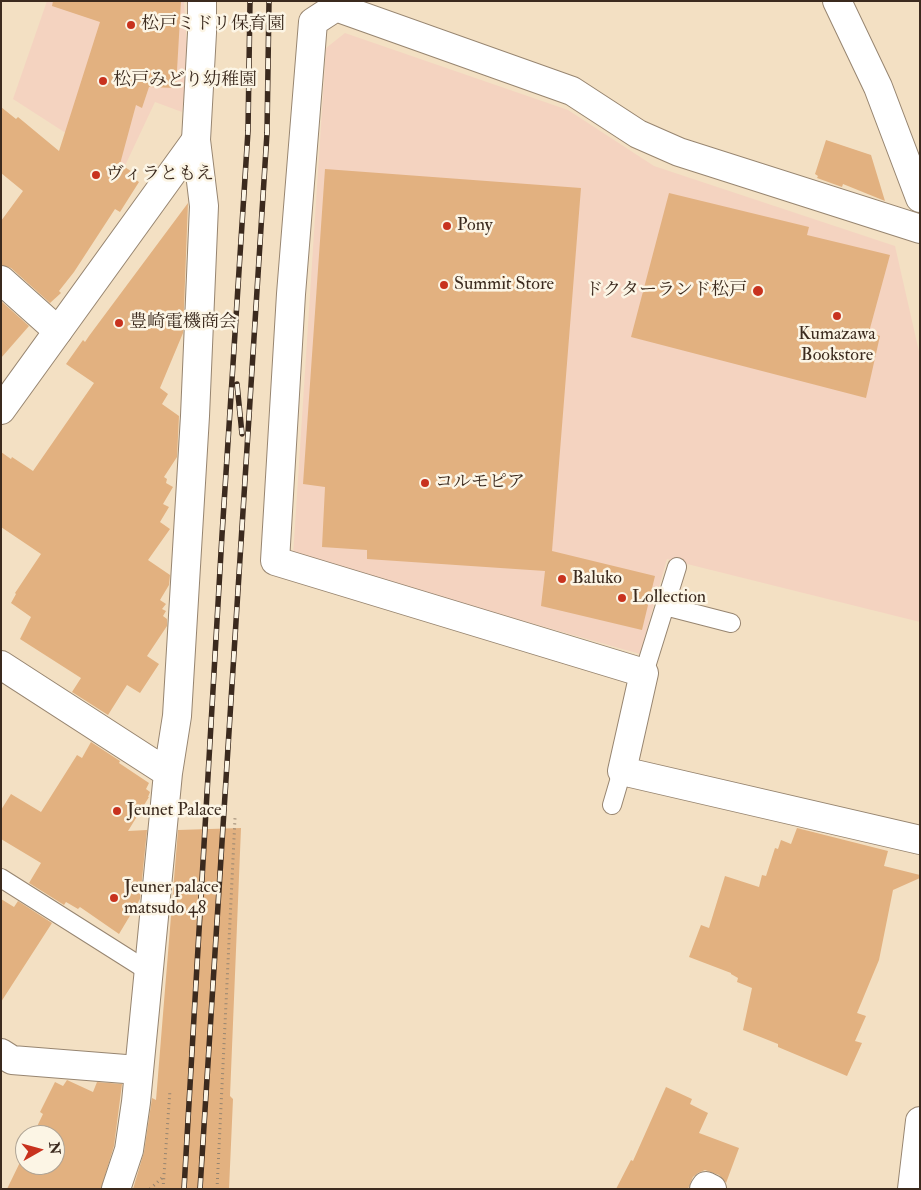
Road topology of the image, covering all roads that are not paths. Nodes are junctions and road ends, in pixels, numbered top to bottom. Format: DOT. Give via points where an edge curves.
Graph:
graph roads {
  1 [pos="202,1"];
  2 [pos="837,1"];
  3 [pos="196,140"];
  4 [pos="920,198"];
  5 [pos="920,229"];
  6 [pos="1,280"];
  7 [pos="58,331"];
  8 [pos="1,410"];
  9 [pos="677,567"];
  10 [pos="665,606"];
  11 [pos="731,622"];
  12 [pos="644,673"];
  13 [pos="6,677"];
  14 [pos="622,771"];
  15 [pos="168,772"];
  16 [pos="612,805"];
  17 [pos="920,840"];
  18 [pos="1,878"];
  19 [pos="148,971"];
  20 [pos="1,1053"];
  21 [pos="138,1070"];
  22 [pos="920,1121"];
  23 [pos="116,1189"];
  24 [pos="704,1189"];
  25 [pos="712,1189"];
  26 [pos="912,1189"];
  1 -- 3 [label="street"];
  2 -- 4 [label="street" via="878,87"];
  3 -- 7 [label="street"];
  3 -- 15 [label="street" via="204,206 196,406 177,716"];
  5 -- 12 [label="street" via="679,152 638,134 572,91 336,8 313,22 291,294 276,561"];
  6 -- 7 [label="street"];
  7 -- 8 [label="street"];
  9 -- 10 [label="lane"];
  10 -- 11 [label="lane"];
  10 -- 12 [label="lane"];
  12 -- 14 [label="street"];
  13 -- 15 [label="street"];
  14 -- 16 [label="lane"];
  14 -- 17 [label="street"];
  15 -- 19 [label="street"];
  18 -- 19 [label="lane"];
  19 -- 21 [label="street"];
  20 -- 21 [label="street" via="12,1060"];
  21 -- 23 [label="street" via="129,1150"];
  22 -- 26 [label="street"];
  24 -- 25 [label="street" via="706,1186"];
}
